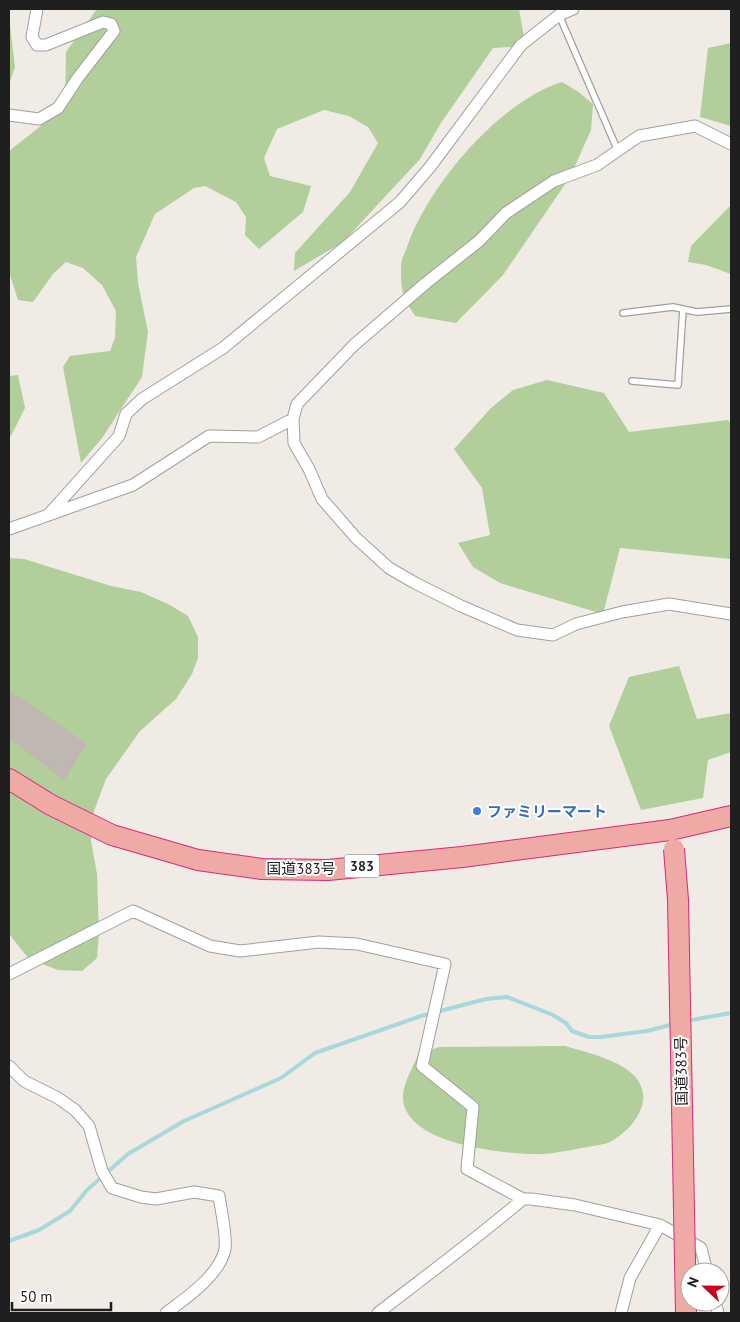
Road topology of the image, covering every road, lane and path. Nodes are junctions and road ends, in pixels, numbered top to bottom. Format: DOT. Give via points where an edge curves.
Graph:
graph roads {
  1 [pos="37,9"];
  2 [pos="573,9"];
  3 [pos="559,15"];
  4 [pos="9,115"];
  5 [pos="731,144"];
  6 [pos="618,151"];
  7 [pos="731,308"];
  8 [pos="683,309"];
  9 [pos="623,313"];
  10 [pos="632,381"];
  11 [pos="293,419"];
  12 [pos="49,514"];
  13 [pos="9,529"];
  14 [pos="731,614"];
  15 [pos="9,779"];
  16 [pos="731,816"];
  17 [pos="672,840"];
  18 [pos="9,974"];
  19 [pos="9,1066"];
  20 [pos="523,1199"];
  21 [pos="660,1225"];
  22 [pos="704,1262"];
  23 [pos="166,1313"];
  24 [pos="378,1313"];
  25 [pos="622,1313"];
  26 [pos="686,1313"];
  1 -- 4 [label="street" via="32,37 37,45 46,45 103,22 111,24 114,31 58,108 39,119"];
  2 -- 3 [label="street"];
  3 -- 6 [label="lane"];
  3 -- 12 [label="street" via="521,45 400,202 223,348 142,399 126,414 119,436"];
  5 -- 6 [label="street" via="696,126 639,136"];
  6 -- 11 [label="street" via="597,165 554,181 506,213 479,241 354,346 297,404"];
  7 -- 8 [label="lane" via="696,312"];
  8 -- 9 [label="lane" via="672,307"];
  8 -- 10 [label="lane" via="678,385"];
  11 -- 12 [label="street" via="258,437 209,436 133,485"];
  11 -- 14 [label="street" via="294,443 322,499 356,538 389,568 461,606 517,630 552,635 576,624 613,614 669,604"];
  12 -- 13 [label="street"];
  15 -- 17 [label="highway, 国道383号 / 383" via="51,805 112,835 198,860 262,869 328,870"];
  16 -- 17 [label="highway, 国道383号 / 383"];
  17 -- 26 [label="highway, 国道383号, bridge" via="678,900"];
  18 -- 20 [label="street" via="133,911 210,946 240,951 318,942 358,944 445,964 422,1066 473,1107 467,1169"];
  19 -- 23 [label="street" via="24,1081 75,1110 90,1126 102,1171 112,1188 156,1200 194,1192 219,1196 225,1250 216,1268 196,1291"];
  20 -- 21 [label="street" via="575,1205"];
  20 -- 24 [label="street"];
  21 -- 22 [label="street" via="701,1248"];
  21 -- 25 [label="street" via="630,1278"];
}
